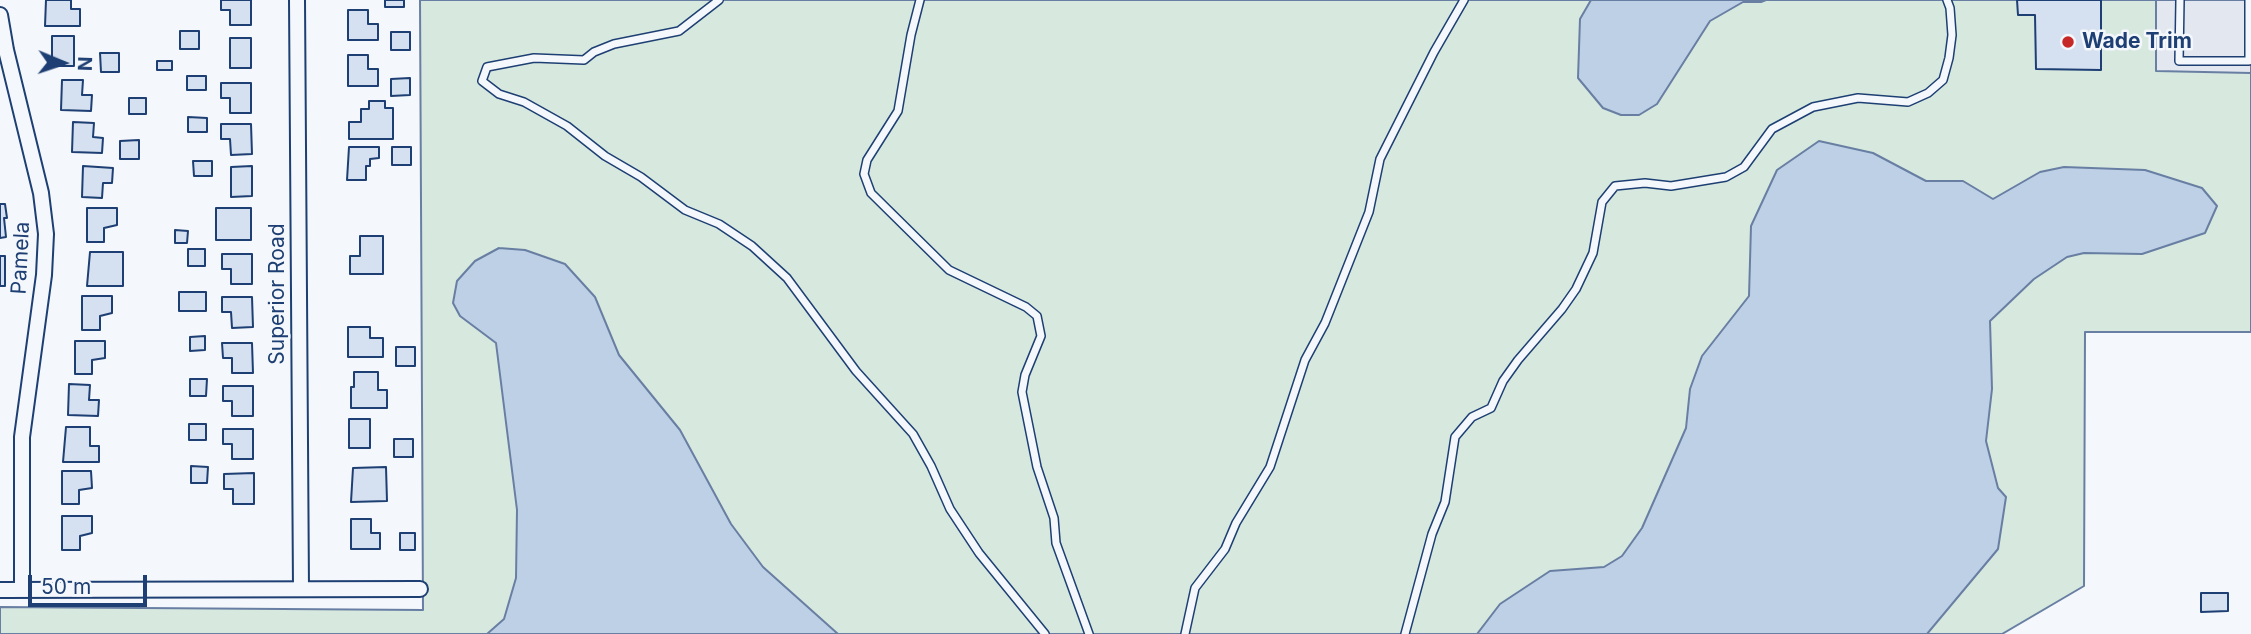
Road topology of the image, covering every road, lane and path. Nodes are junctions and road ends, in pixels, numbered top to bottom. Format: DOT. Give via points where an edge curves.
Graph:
graph roads {
  1 [pos="298,0"];
  2 [pos="719,0"];
  3 [pos="920,0"];
  4 [pos="1464,0"];
  5 [pos="1947,0"];
  6 [pos="2179,0"];
  7 [pos="2249,0"];
  8 [pos="0,15"];
  9 [pos="301,588"];
  10 [pos="420,589"];
  11 [pos="0,590"];
  12 [pos="22,590"];
  13 [pos="1045,634"];
  14 [pos="1089,634"];
  15 [pos="1185,634"];
  16 [pos="1405,634"];
  1 -- 9 [label="street, Superior Road"];
  2 -- 13 [label="lane" via="679,31 614,44 584,60 534,58 488,67 482,81 499,94 567,126 685,210 719,224 787,278 856,371 913,435 950,509 979,553"];
  3 -- 14 [label="lane" via="898,111 863,174 871,193 949,270 1037,316 1041,336 1023,392 1056,543"];
  4 -- 15 [label="lane" via="1380,159 1368,212 1325,323 1305,360 1270,467 1226,549 1195,588"];
  5 -- 16 [label="lane" via="1952,35 1949,58 1943,80 1928,93 1908,102 1858,97 1813,107 1772,129 1744,167 1726,177 1671,186 1615,186 1602,202 1593,253 1576,289 1503,380 1491,408 1472,416 1455,437 1445,502"];
  6 -- 7 [label="lane" via="2179,61 2249,61"];
  8 -- 12 [label="street, Pamela" via="41,193 46,234 22,437"];
  9 -- 10 [label="street"];
  9 -- 12 [label="street"];
  11 -- 12 [label="street"];
}
